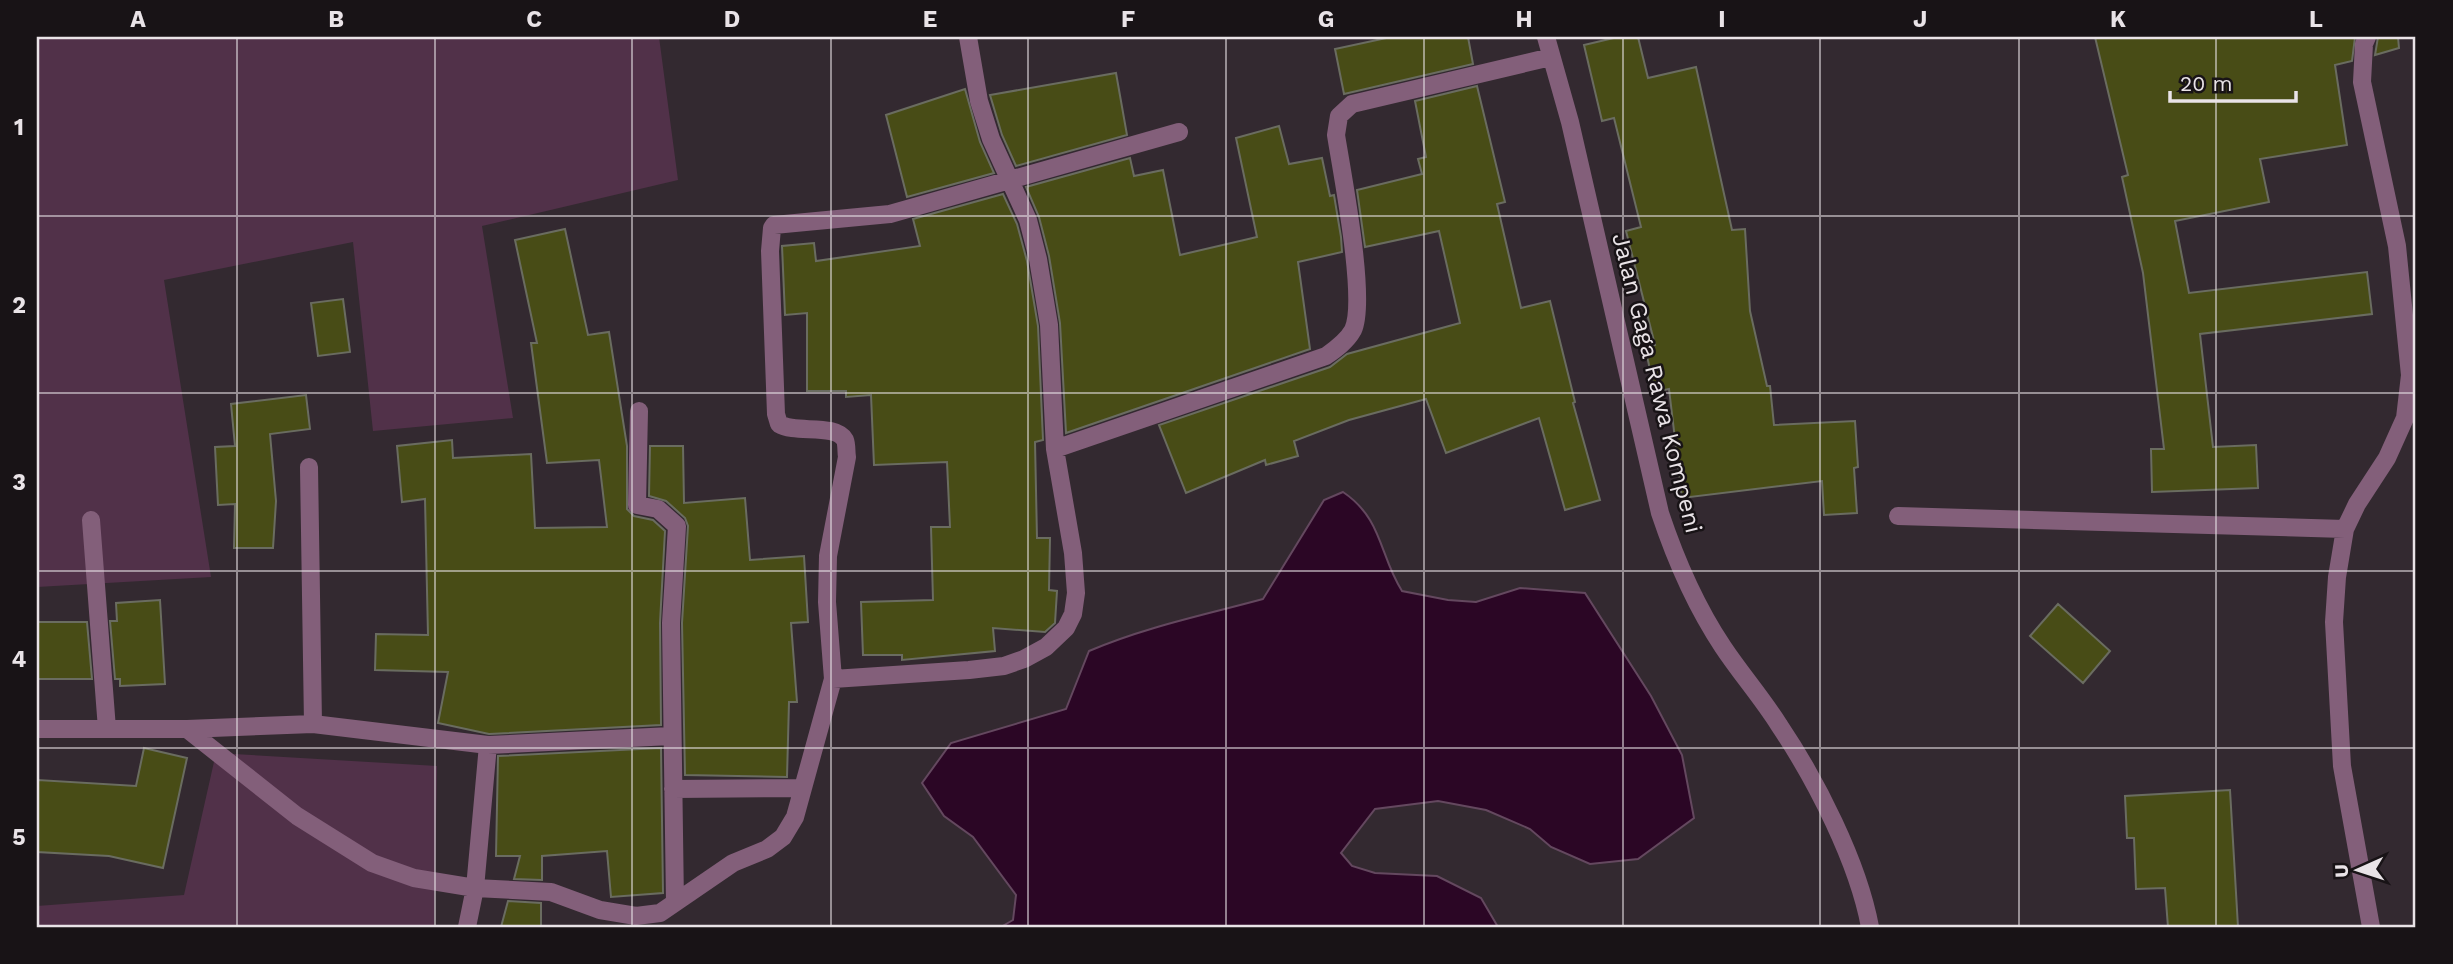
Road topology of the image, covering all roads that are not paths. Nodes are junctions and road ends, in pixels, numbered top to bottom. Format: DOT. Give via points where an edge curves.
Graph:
graph roads {
  1 [pos="968,37"];
  2 [pos="1546,37"];
  3 [pos="2367,37"];
  4 [pos="1552,57"];
  5 [pos="1179,132"];
  6 [pos="1011,180"];
  7 [pos="639,411"];
  8 [pos="1055,449"];
  9 [pos="309,467"];
  10 [pos="1898,516"];
  11 [pos="91,520"];
  12 [pos="2345,529"];
  13 [pos="833,679"];
  14 [pos="313,724"];
  15 [pos="37,729"];
  16 [pos="107,729"];
  17 [pos="187,729"];
  18 [pos="671,736"];
  19 [pos="488,745"];
  20 [pos="803,788"];
  21 [pos="673,789"];
  22 [pos="475,888"];
  23 [pos="675,903"];
  24 [pos="467,927"];
  25 [pos="1870,927"];
  26 [pos="2371,927"];
  1 -- 6 [label="street" via="979,101"];
  2 -- 4 [label="street, Jalan Gaga Rawa Kompeni"];
  3 -- 12 [label="street" via="2362,82 2397,246 2410,375 2405,418"];
  4 -- 8 [label="street" via="1352,104 1339,116 1336,135 1358,292 1354,328 1342,344 1326,356"];
  4 -- 25 [label="street, Jalan Gaga Rawa Kompeni" via="1660,513 1677,562 1723,648 1806,766 1831,816"];
  5 -- 6 [label="street"];
  6 -- 8 [label="street" via="1028,220 1045,299"];
  6 -- 13 [label="street" via="890,214 772,228 779,424 787,429 831,431 846,441 828,556"];
  7 -- 18 [label="street" via="637,505 658,509 677,526"];
  8 -- 13 [label="street" via="1076,593 1066,628 1045,647 1004,666"];
  9 -- 14 [label="street"];
  10 -- 12 [label="street"];
  11 -- 16 [label="street"];
  12 -- 26 [label="street" via="2334,622 2342,766"];
  13 -- 20 [label="street"];
  14 -- 17 [label="street"];
  14 -- 19 [label="street"];
  15 -- 16 [label="street"];
  16 -- 17 [label="street"];
  17 -- 22 [label="street" via="297,816 372,863 414,878"];
  18 -- 19 [label="street"];
  18 -- 21 [label="street"];
  19 -- 22 [label="street"];
  20 -- 21 [label="street"];
  20 -- 23 [label="street" via="795,817 783,837 733,863"];
  21 -- 23 [label="street"];
  22 -- 23 [label="street" via="551,892 636,916 660,913"];
  22 -- 24 [label="street"];
}
